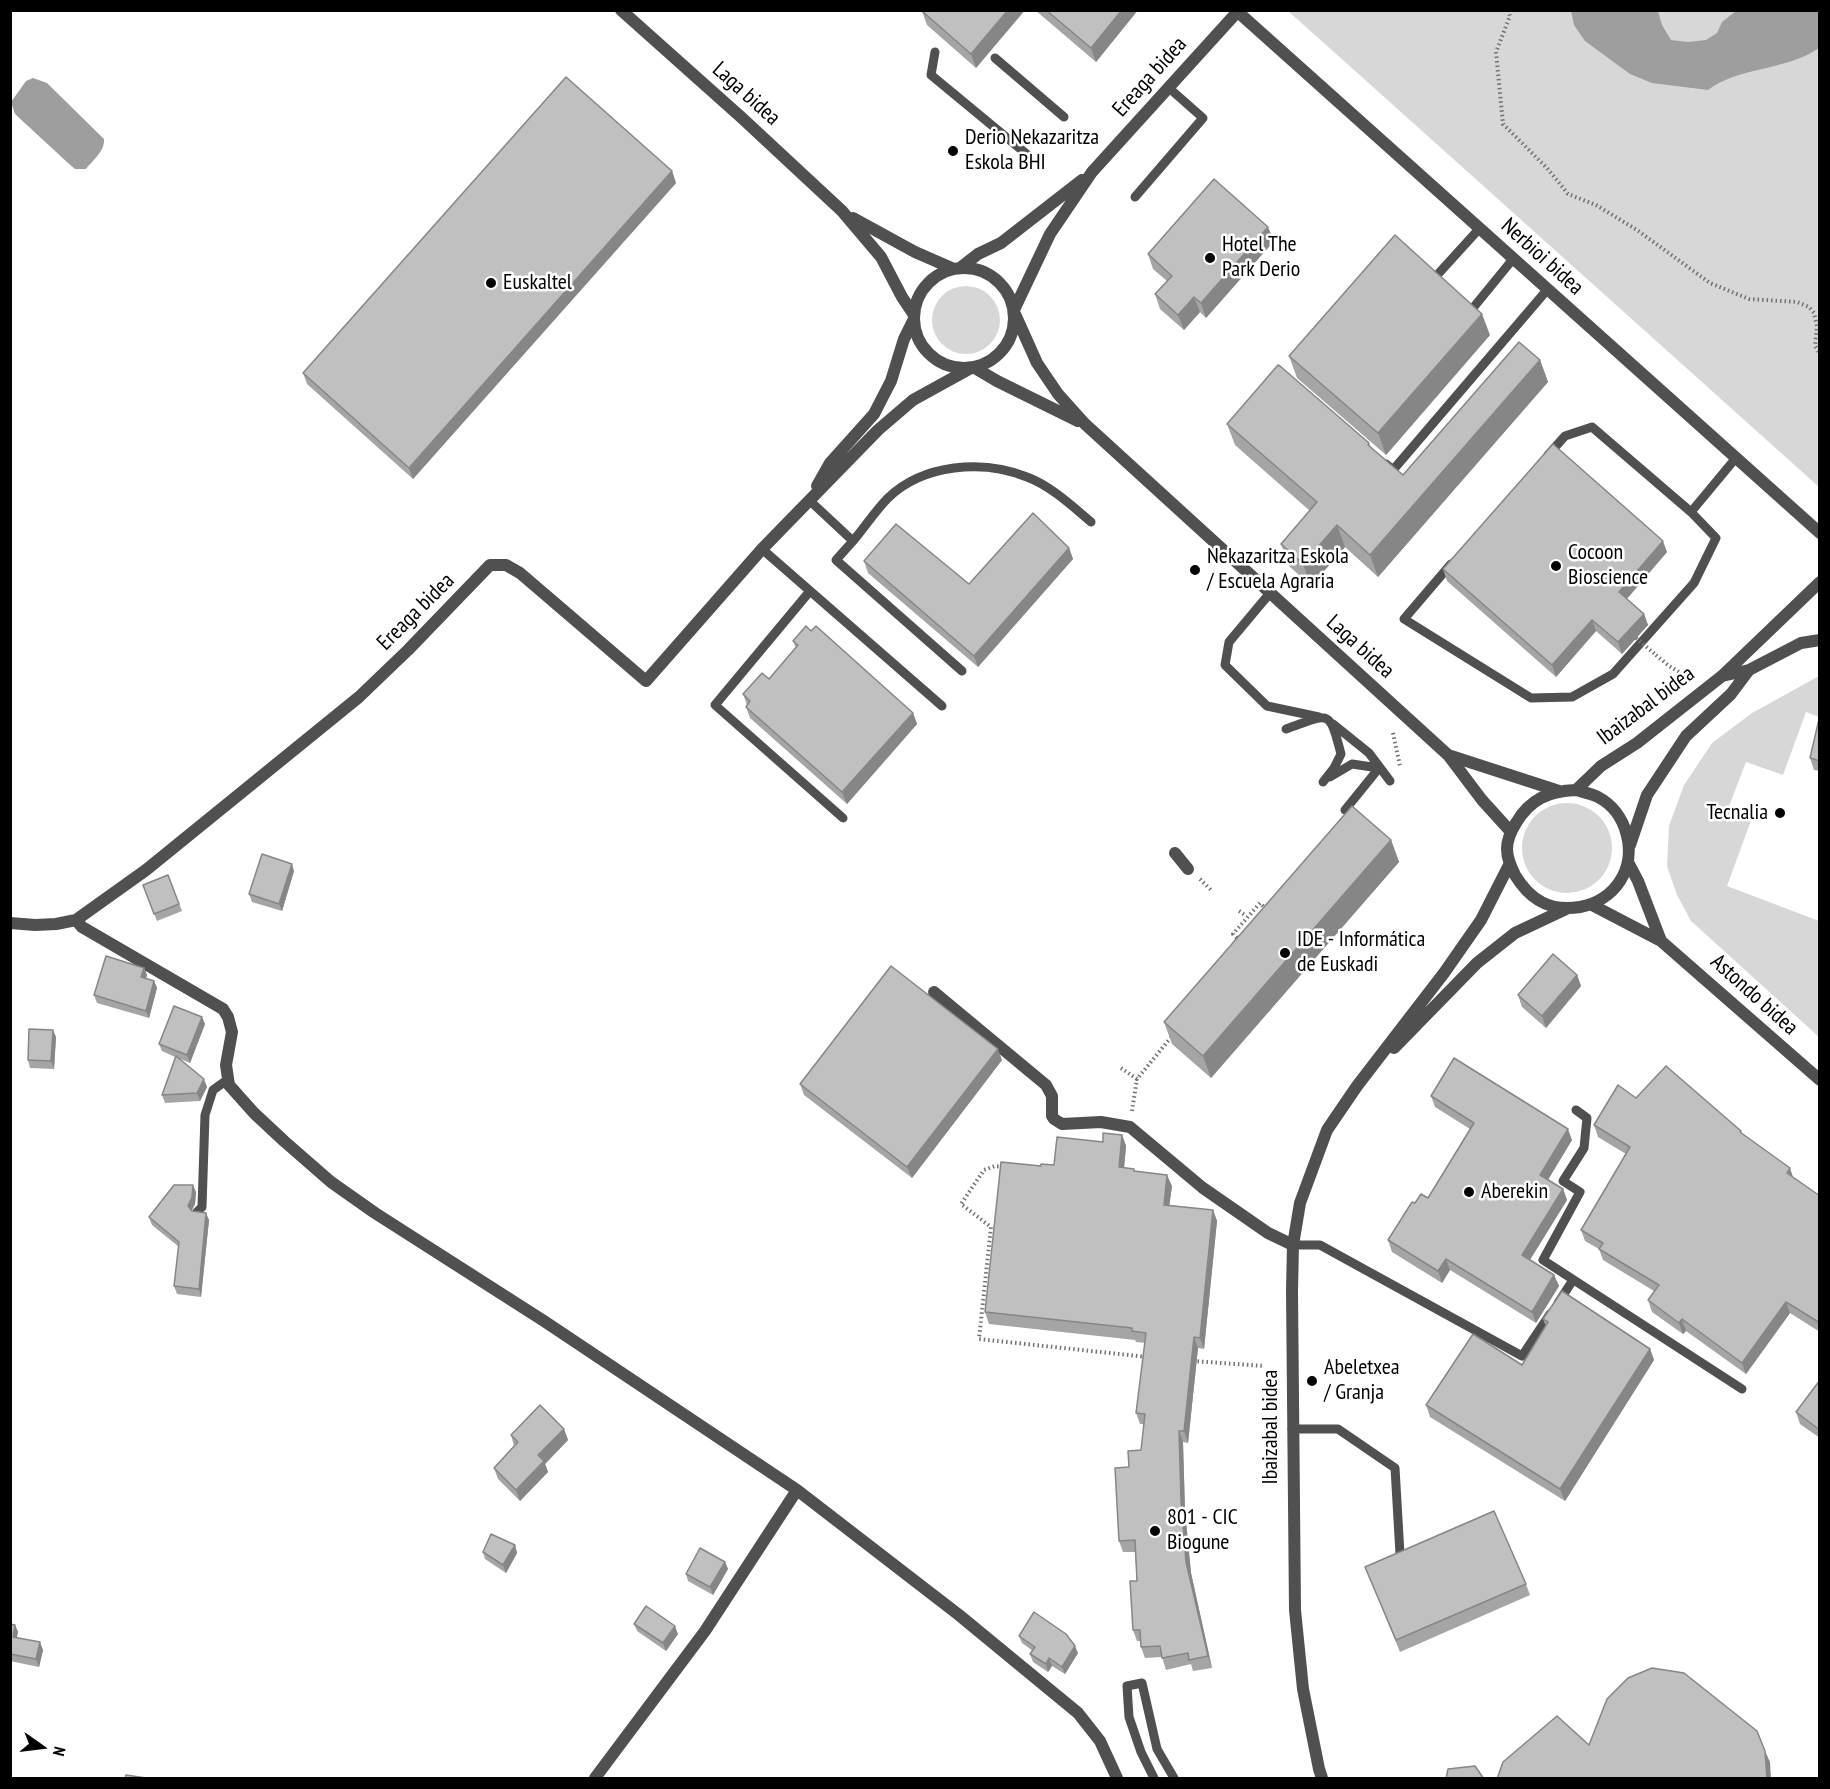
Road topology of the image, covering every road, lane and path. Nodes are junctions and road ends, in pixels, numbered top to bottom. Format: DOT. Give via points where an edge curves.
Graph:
graph roads {
  1 [pos="621,10"];
  2 [pos="1508,10"];
  3 [pos="1239,11"];
  4 [pos="936,52"];
  5 [pos="995,58"];
  6 [pos="1168,88"];
  7 [pos="1064,117"];
  8 [pos="1029,156"];
  9 [pos="1092,172"];
  10 [pos="1135,197"];
  11 [pos="842,211"];
  12 [pos="1479,229"];
  13 [pos="1513,259"];
  14 [pos="957,268"];
  15 [pos="1439,273"];
  16 [pos="1547,290"];
  17 [pos="1473,308"];
  18 [pos="1014,312"];
  19 [pos="914,317"];
  20 [pos="1820,354"];
  21 [pos="973,368"];
  22 [pos="1085,424"];
  23 [pos="1376,455"];
  24 [pos="1735,459"];
  25 [pos="1542,462"];
  26 [pos="809,500"];
  27 [pos="1691,512"];
  28 [pos="1091,522"];
  29 [pos="1820,533"];
  30 [pos="853,541"];
  31 [pos="762,549"];
  32 [pos="1457,558"];
  33 [pos="1820,582"];
  34 [pos="810,591"];
  35 [pos="1270,593"];
  36 [pos="1636,638"];
  37 [pos="1820,640"];
  38 [pos="1749,670"];
  39 [pos="962,671"];
  40 [pos="1684,675"];
  41 [pos="1722,676"];
  42 [pos="942,706"];
  43 [pos="1319,717"];
  44 [pos="1334,724"];
  45 [pos="1286,729"];
  46 [pos="1393,734"];
  47 [pos="1448,755"];
  48 [pos="1400,766"];
  49 [pos="1379,768"];
  50 [pos="1390,781"];
  51 [pos="1576,790"];
  52 [pos="1559,791"];
  53 [pos="1345,810"];
  54 [pos="843,818"];
  55 [pos="1511,832"];
  56 [pos="1629,846"];
  57 [pos="1174,853"];
  58 [pos="1628,862"];
  59 [pos="1509,865"];
  60 [pos="1188,868"];
  61 [pos="1592,905"];
  62 [pos="1566,909"];
  63 [pos="1239,911"];
  64 [pos="1246,916"];
  65 [pos="1275,916"];
  66 [pos="76,920"];
  67 [pos="10,923"];
  68 [pos="1661,941"];
  69 [pos="1246,946"];
  70 [pos="934,992"];
  71 [pos="1180,1026"];
  72 [pos="1121,1068"];
  73 [pos="1137,1079"];
  74 [pos="227,1080"];
  75 [pos="1820,1080"];
  76 [pos="1357,1086"];
  77 [pos="1576,1110"];
  78 [pos="1132,1117"];
  79 [pos="1006,1168"];
  80 [pos="197,1212"];
  81 [pos="1293,1245"];
  82 [pos="1573,1280"];
  83 [pos="1151,1357"];
  84 [pos="1185,1360"];
  85 [pos="1264,1366"];
  86 [pos="1742,1389"];
  87 [pos="1292,1429"];
  88 [pos="797,1490"];
  89 [pos="1400,1554"];
  90 [pos="595,1779"];
  91 [pos="1117,1779"];
  92 [pos="1154,1779"];
  93 [pos="1174,1779"];
  94 [pos="1322,1779"];
  1 -- 11 [label="street, Laga bidea"];
  2 -- 20 [label="path" via="1510,16 1496,52 1503,124 1568,194 1596,205 1637,230 1710,283 1749,299 1797,302 1809,307 1814,313 1815,346"];
  3 -- 6 [label="street, Ereaga bidea"];
  3 -- 12 [label="street, Nerbioi bidea"];
  4 -- 8 [label="lane" via="931,75"];
  5 -- 7 [label="lane"];
  6 -- 9 [label="street, Ereaga bidea"];
  6 -- 10 [label="lane" via="1203,118"];
  9 -- 14 [label="street" via="1009,237"];
  9 -- 18 [label="street" via="1050,234"];
  11 -- 14 [label="street, Laga bidea" via="915,252"];
  11 -- 19 [label="street, Laga bidea" via="881,257"];
  12 -- 13 [label="street, Nerbioi bidea"];
  12 -- 15 [label="lane"];
  13 -- 16 [label="street, Nerbioi bidea"];
  13 -- 17 [label="lane"];
  14 -- 18 [label="street" via="978,270 995,278 1007,292"];
  14 -- 19 [label="street" via="943,272 926,285"];
  16 -- 23 [label="lane" via="1393,470"];
  16 -- 24 [label="street, Nerbioi bidea"];
  18 -- 21 [label="street" via="1013,332 1005,348 992,360"];
  18 -- 22 [label="street, Laga bidea" via="1036,363"];
  19 -- 21 [label="street" via="922,346 935,360 952,367"];
  19 -- 26 [label="street, Ereaga bidea" via="891,381 874,414 830,463"];
  21 -- 22 [label="street, Laga bidea"];
  21 -- 26 [label="street, Ereaga bidea" via="913,400"];
  22 -- 35 [label="street, Laga bidea"];
  24 -- 27 [label="lane"];
  24 -- 29 [label="street, Nerbioi bidea"];
  25 -- 27 [label="lane" via="1565,436 1592,427"];
  26 -- 30 [label="lane"];
  26 -- 31 [label="street, Ereaga bidea"];
  27 -- 32 [label="lane" via="1716,538 1694,583 1613,674 1572,697 1531,698 1404,619"];
  28 -- 30 [label="lane" via="1028,477 993,467 956,466 921,476 889,497"];
  30 -- 39 [label="lane" via="836,560"];
  31 -- 34 [label="lane"];
  31 -- 66 [label="street, Ereaga bidea" via="646,681 520,573 506,565 490,566 359,697 146,870"];
  33 -- 41 [label="street"];
  34 -- 42 [label="lane"];
  34 -- 54 [label="lane" via="715,705"];
  35 -- 43 [label="lane" via="1229,642 1225,665 1267,706"];
  35 -- 47 [label="street, Laga bidea"];
  36 -- 40 [label="path, bridge"];
  37 -- 38 [label="street, Ibaizabal bidea" via="1800,643"];
  38 -- 41 [label="street, Ibaizabal bidea"];
  38 -- 56 [label="street, Ibaizabal bidea" via="1731,694 1686,736 1647,795"];
  41 -- 51 [label="street, Ibaizabal bidea" via="1637,743 1601,766"];
  43 -- 44 [label="lane"];
  43 -- 45 [label="lane"];
  44 -- 49 [label="lane" via="1369,753"];
  44 -- 49 [label="lane" via="1341,754 1323,782 1352,764"];
  46 -- 48 [label="path"];
  47 -- 52 [label="street, Laga bidea"];
  47 -- 55 [label="street, Laga bidea"];
  49 -- 50 [label="lane"];
  49 -- 53 [label="lane"];
  51 -- 52 [label="street"];
  51 -- 56 [label="street" via="1599,797 1617,813"];
  52 -- 55 [label="street" via="1529,805"];
  55 -- 59 [label="street" via="1507,848"];
  56 -- 58 [label="street"];
  57 -- 60 [label="street"];
  58 -- 61 [label="street" via="1610,894"];
  58 -- 68 [label="street, Astondo bidea"];
  59 -- 62 [label="street" via="1534,898"];
  59 -- 76 [label="street, Ibaizabal bidea" via="1481,920"];
  61 -- 62 [label="street"];
  61 -- 68 [label="street, Astondo bidea"];
  62 -- 76 [label="street, Ibaizabal bidea" via="1515,933 1477,963"];
  63 -- 64 [label="path"];
  64 -- 65 [label="path" via="1260,903"];
  64 -- 69 [label="path" via="1233,934"];
  66 -- 67 [label="street, Ereaga bidea" via="56,924"];
  66 -- 74 [label="street" via="223,1009 232,1032"];
  68 -- 75 [label="street, Astondo bidea"];
  70 -- 81 [label="street" via="1046,1085 1052,1096 1054,1119 1062,1124 1101,1122 1130,1127 1203,1188 1268,1233"];
  71 -- 73 [label="path"];
  72 -- 73 [label="path"];
  73 -- 78 [label="path"];
  74 -- 80 [label="lane" via="213,1090 205,1115 202,1206"];
  74 -- 88 [label="street" via="261,1120 340,1188"];
  76 -- 81 [label="street, Ibaizabal bidea" via="1327,1130 1300,1203"];
  77 -- 82 [label="lane" via="1587,1118 1584,1148 1563,1181 1580,1192 1543,1260"];
  79 -- 83 [label="path" via="984,1170 961,1204 991,1227 979,1339"];
  81 -- 82 [label="lane" via="1320,1245 1522,1356"];
  81 -- 87 [label="street, Ibaizabal bidea"];
  82 -- 86 [label="lane"];
  84 -- 85 [label="path"];
  87 -- 89 [label="lane" via="1338,1429 1395,1467"];
  87 -- 94 [label="street, Ibaizabal bidea" via="1295,1610 1304,1689"];
  88 -- 90 [label="street" via="705,1631"];
  88 -- 91 [label="street" via="1078,1713 1100,1741"];
  92 -- 93 [label="lane" via="1129,1717 1127,1686 1142,1683 1157,1749"];
}
